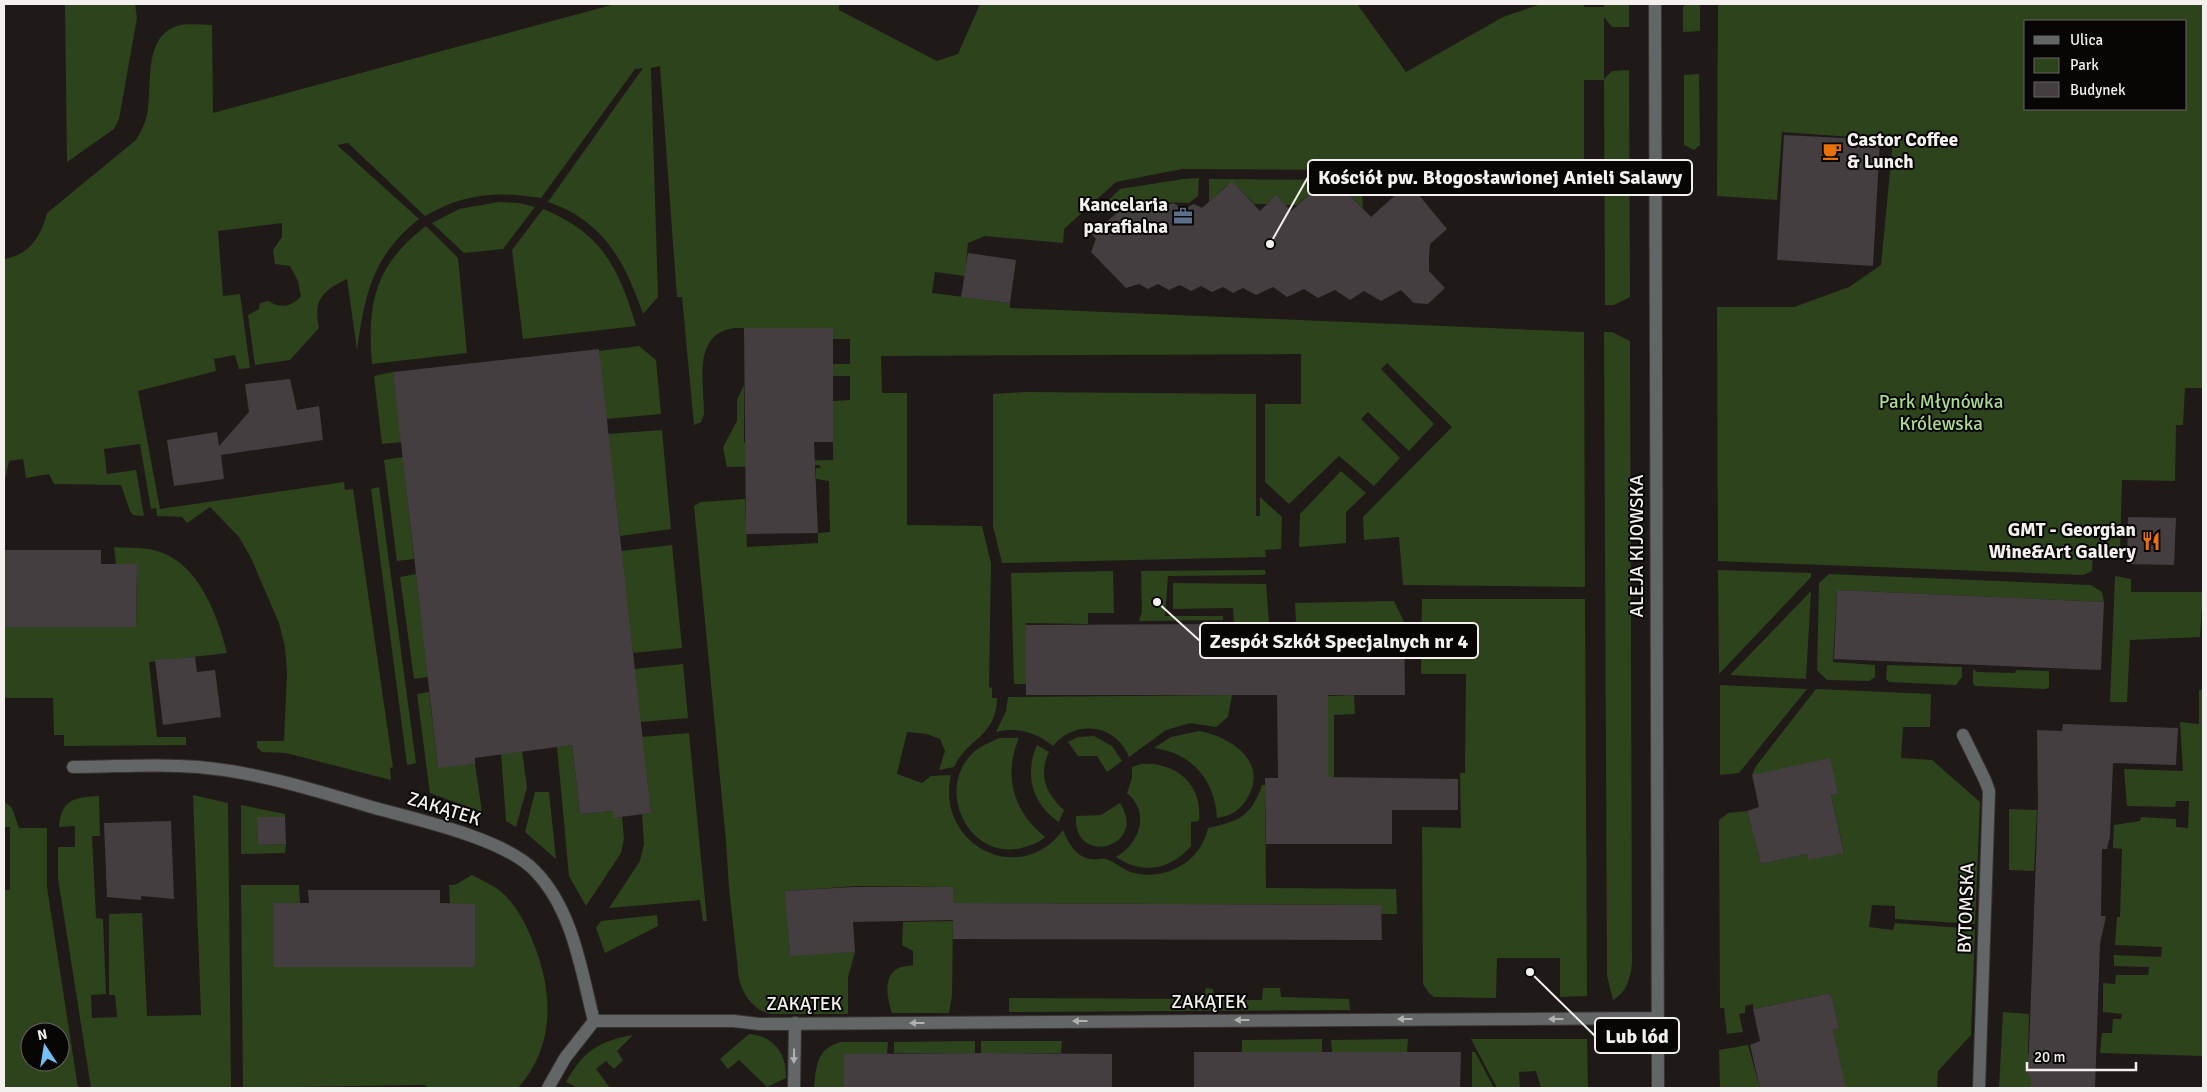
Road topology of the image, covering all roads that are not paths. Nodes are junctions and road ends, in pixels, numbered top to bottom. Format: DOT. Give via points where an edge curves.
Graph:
graph roads {
  1 [pos="1654,4"];
  2 [pos="1963,735"];
  3 [pos="73,767"];
  4 [pos="1658,1018"];
  5 [pos="594,1021"];
  6 [pos="795,1023"];
  7 [pos="548,1088"];
  8 [pos="794,1088"];
  9 [pos="1658,1088"];
  10 [pos="1978,1088"];
  1 -- 4 [label="street, ALEJA KIJOWSKA"];
  2 -- 10 [label="street, BYTOMSKA" via="1989,792"];
  3 -- 5 [label="street, ZAKĄTEK" via="197,767 245,774 400,815 506,850 536,871 557,902 570,933"];
  4 -- 6 [label="street, ZAKĄTEK, one-way"];
  4 -- 9 [label="street, ALEJA KIJOWSKA"];
  5 -- 6 [label="street, ZAKĄTEK"];
  5 -- 7 [label="street" via="565,1058"];
  6 -- 8 [label="street, one-way"];
}
